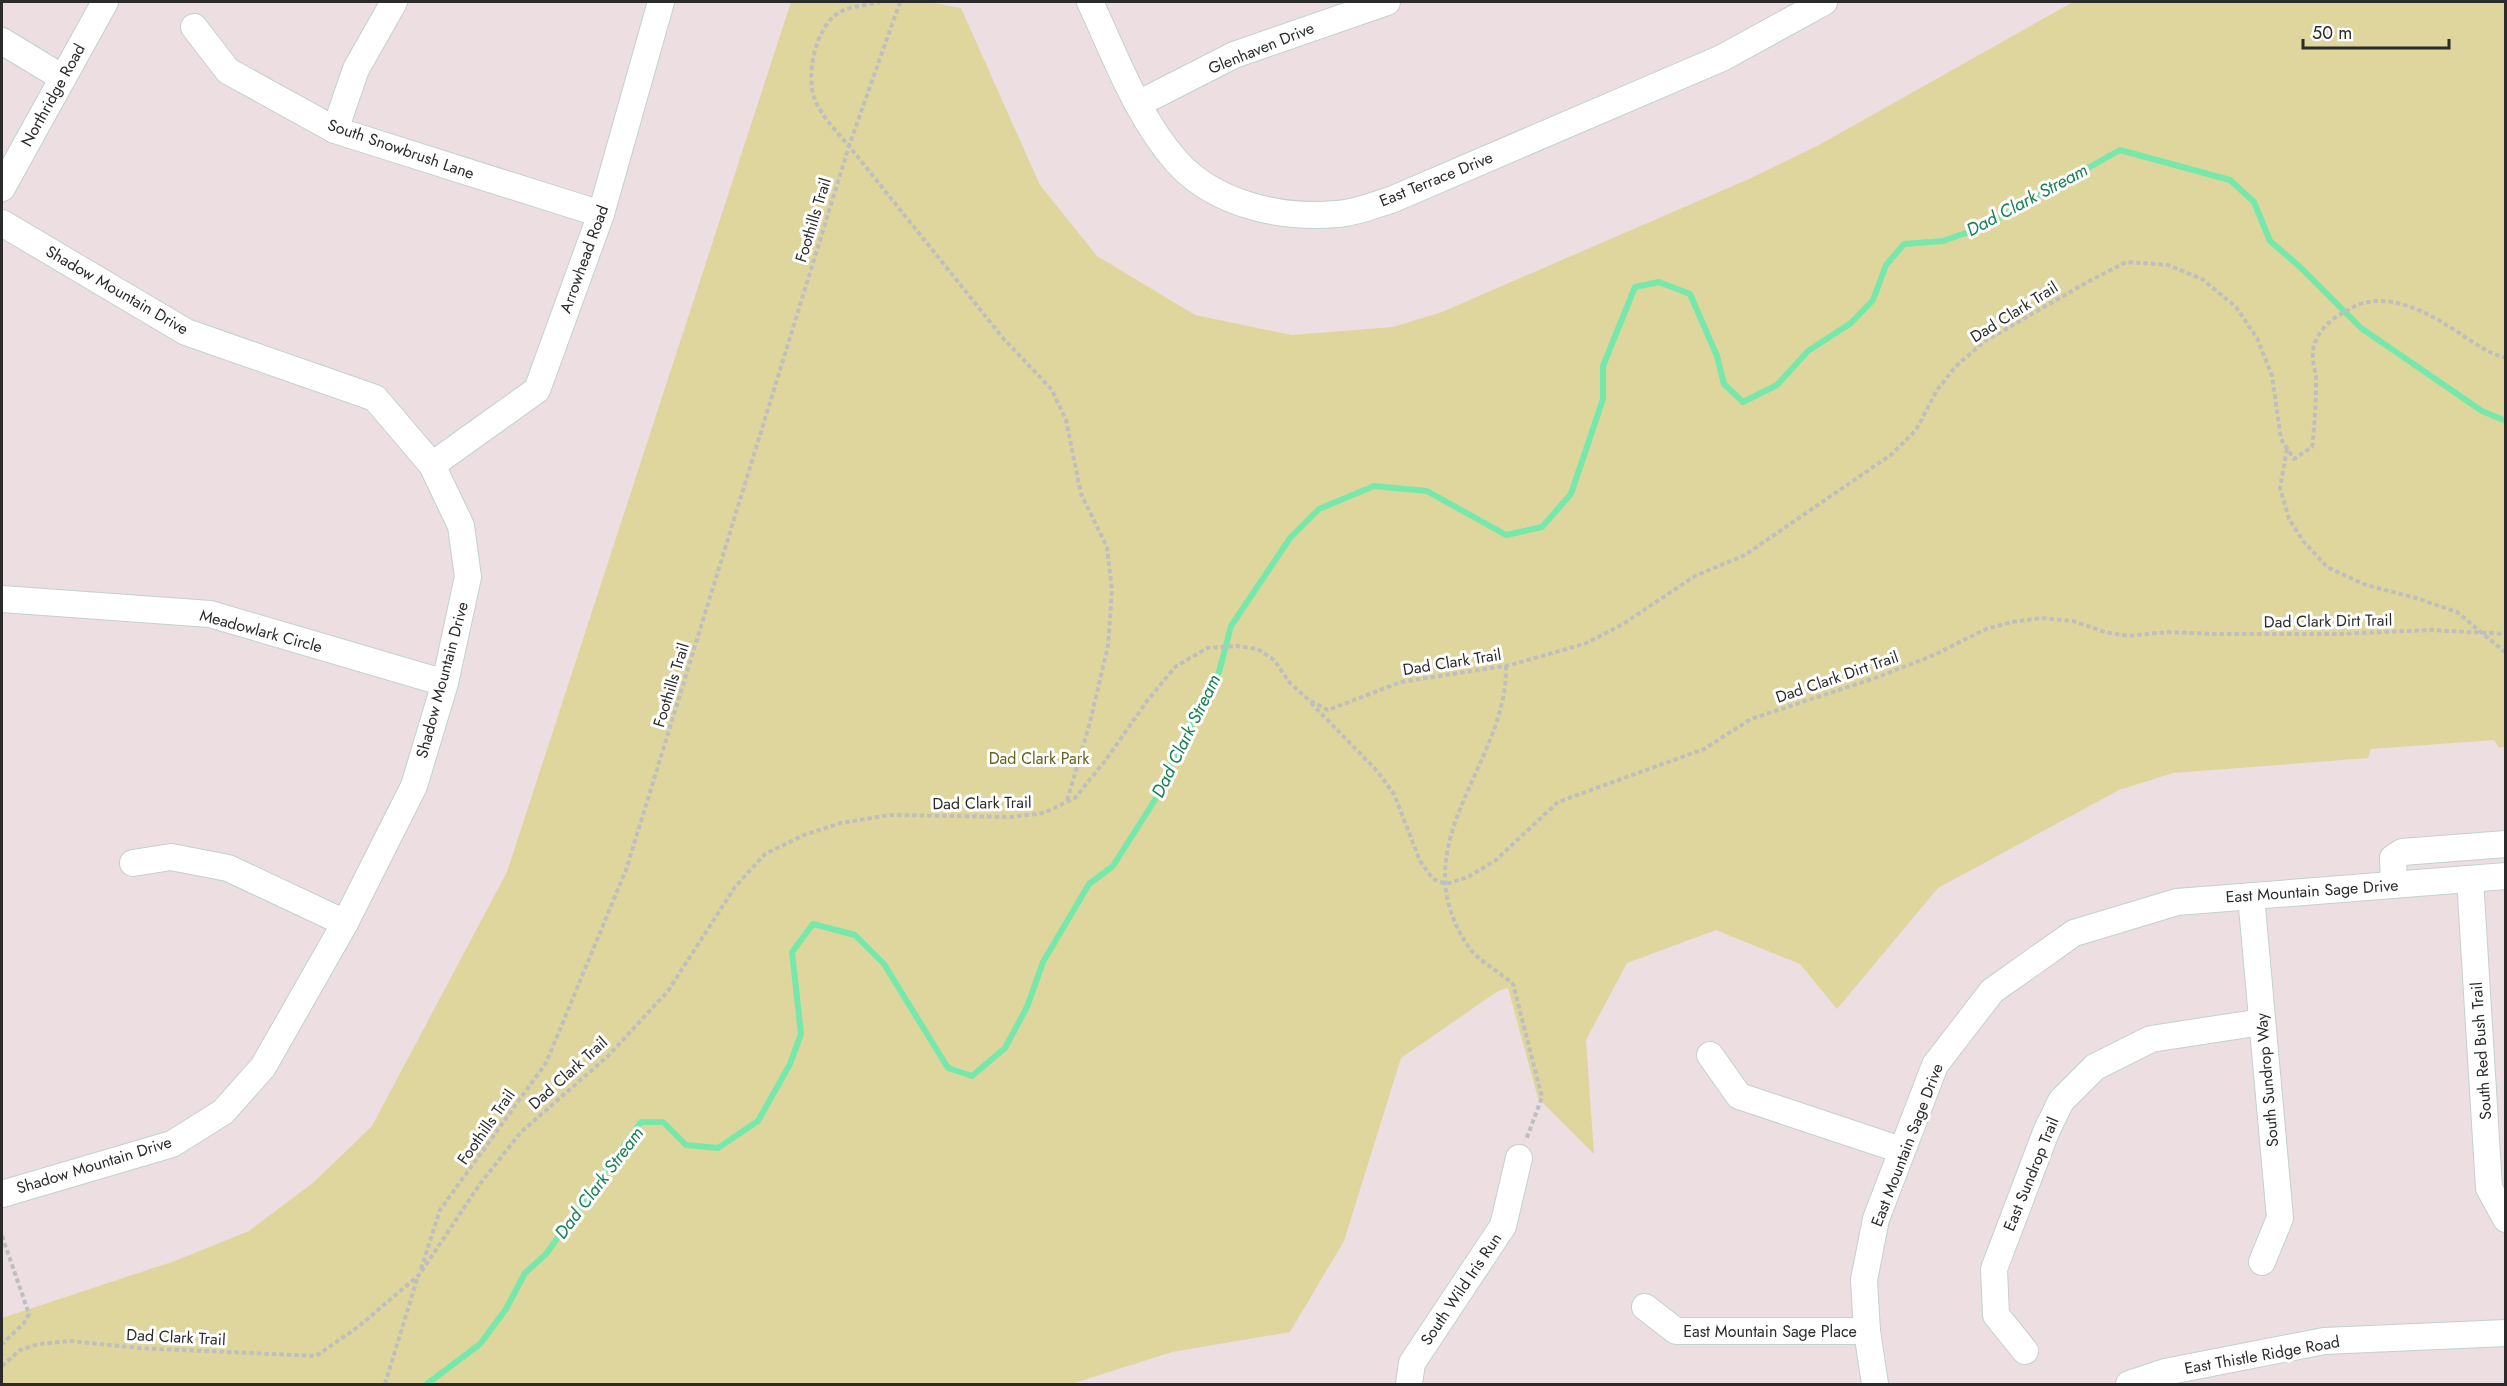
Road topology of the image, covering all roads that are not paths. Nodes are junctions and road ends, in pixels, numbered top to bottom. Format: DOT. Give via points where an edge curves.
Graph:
graph roads {
  1 [pos="105,2"];
  2 [pos="394,2"];
  3 [pos="661,2"];
  4 [pos="1090,2"];
  5 [pos="1387,2"];
  6 [pos="1824,2"];
  7 [pos="194,27"];
  8 [pos="2,41"];
  9 [pos="63,78"];
  10 [pos="1138,104"];
  11 [pos="334,130"];
  12 [pos="2,188"];
  13 [pos="601,214"];
  14 [pos="2,224"];
  15 [pos="432,465"];
  16 [pos="2,598"];
  17 [pos="445,683"];
  18 [pos="2505,844"];
  19 [pos="133,863"];
  20 [pos="2505,876"];
  21 [pos="2470,879"];
  22 [pos="2394,885"];
  23 [pos="2251,896"];
  24 [pos="345,923"];
  25 [pos="2262,1022"];
  26 [pos="1710,1055"];
  27 [pos="1902,1150"];
  28 [pos="1519,1158"];
  29 [pos="3,1190"];
  30 [pos="2505,1220"];
  31 [pos="2262,1262"];
  32 [pos="1645,1307"];
  33 [pos="1867,1331"];
  34 [pos="2505,1333"];
  35 [pos="2025,1351"];
  36 [pos="1409,1384"];
  37 [pos="1875,1384"];
  38 [pos="2129,1384"];
  1 -- 9 [label="street, Northridge Road"];
  2 -- 11 [label="street" via="356,69"];
  3 -- 13 [label="street, Arrowhead Road"];
  4 -- 10 [label="street, East Terrace Drive"];
  5 -- 10 [label="street, Glenhaven Drive" via="1234,55"];
  6 -- 10 [label="street, East Terrace Drive" via="1722,58 1391,200 1340,214 1289,215 1242,203 1210,188 1178,164"];
  7 -- 11 [label="street, South Snowbrush Lane" via="228,71"];
  8 -- 9 [label="street"];
  9 -- 12 [label="street, Northridge Road"];
  11 -- 13 [label="street, South Snowbrush Lane"];
  13 -- 15 [label="street, Arrowhead Road" via="537,390"];
  14 -- 15 [label="street, Shadow Mountain Drive" via="186,332 375,398"];
  15 -- 17 [label="street, Shadow Mountain Drive" via="461,526 468,577"];
  16 -- 17 [label="street, Meadowlark Circle" via="210,614"];
  17 -- 24 [label="street, Shadow Mountain Drive" via="414,786"];
  18 -- 22 [label="street" via="2402,852 2393,858"];
  19 -- 24 [label="street" via="171,857 228,868"];
  20 -- 21 [label="street, East Mountain Sage Drive"];
  21 -- 22 [label="street, East Mountain Sage Drive"];
  21 -- 30 [label="street, South Red Bush Trail" via="2489,1188"];
  22 -- 23 [label="street, East Mountain Sage Drive"];
  23 -- 25 [label="street, South Sundrop Way"];
  23 -- 27 [label="street, East Mountain Sage Drive" via="2177,902 2074,933 1992,991 1935,1065"];
  24 -- 29 [label="street, Shadow Mountain Drive" via="263,1067 224,1112 172,1144"];
  25 -- 31 [label="street, South Sundrop Way" via="2280,1218"];
  25 -- 35 [label="street, East Sundrop Trail" via="2151,1038 2095,1067 2061,1101 1994,1269 1996,1315"];
  26 -- 27 [label="street" via="1739,1096"];
  27 -- 33 [label="street, East Mountain Sage Drive" via="1876,1219 1864,1280"];
  28 -- 36 [label="street, South Wild Iris Run" via="1503,1226 1412,1363"];
  32 -- 33 [label="street, East Mountain Sage Place" via="1676,1331"];
  33 -- 37 [label="street, East Mountain Sage Drive"];
  34 -- 38 [label="street, East Thistle Ridge Road" via="2324,1341 2165,1372"];
}
